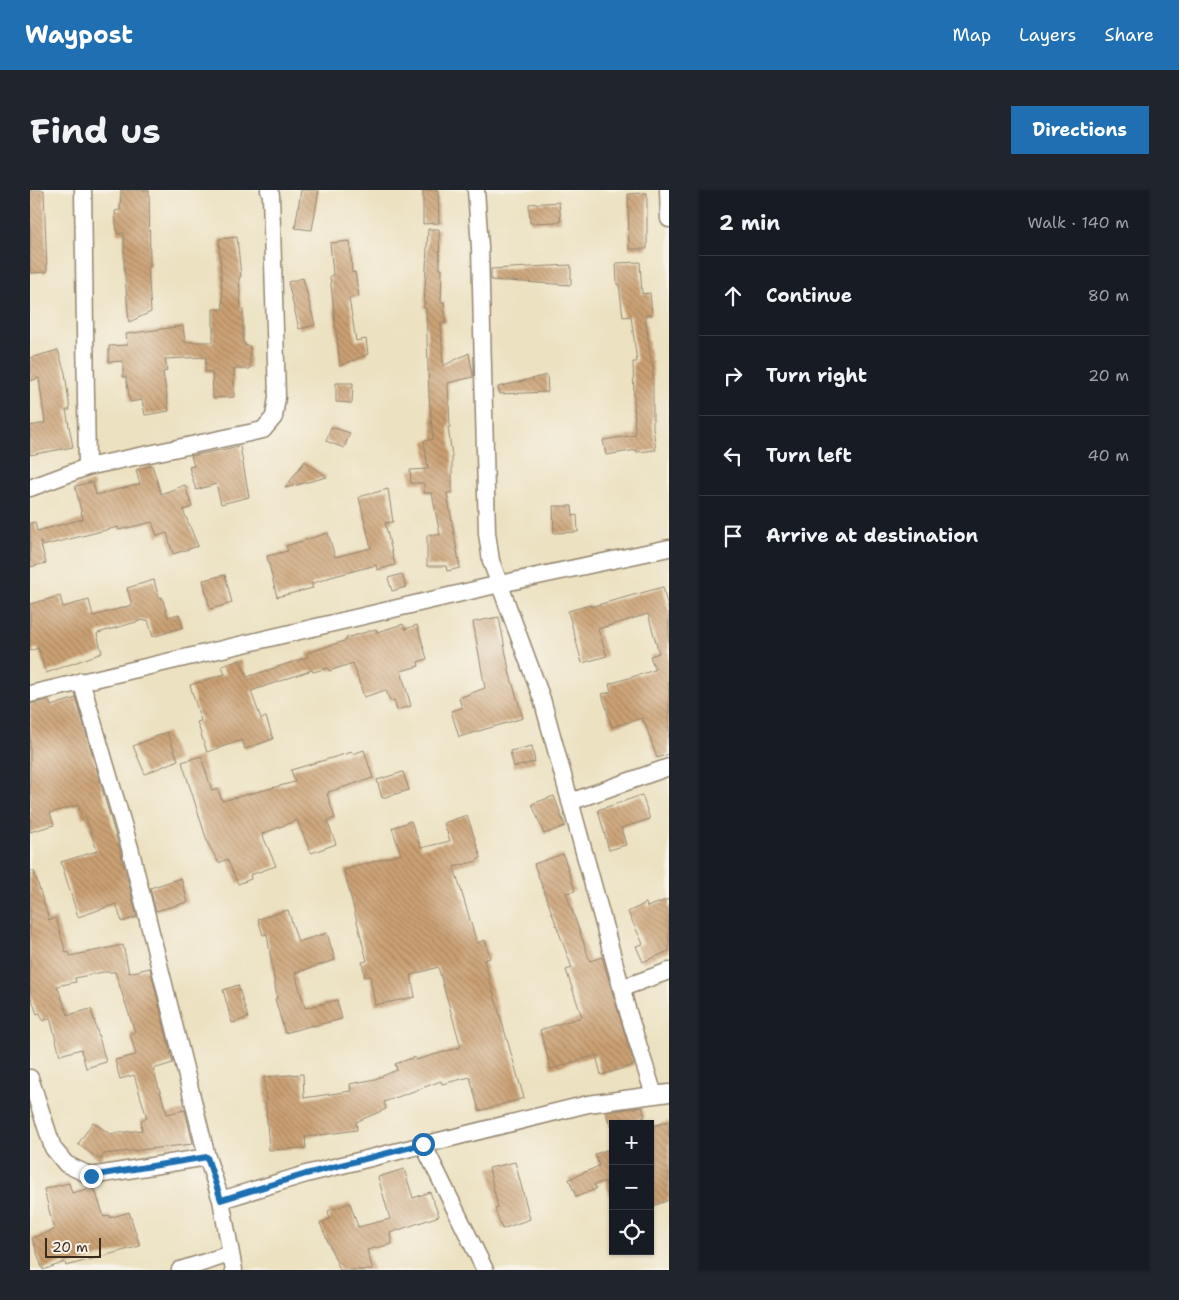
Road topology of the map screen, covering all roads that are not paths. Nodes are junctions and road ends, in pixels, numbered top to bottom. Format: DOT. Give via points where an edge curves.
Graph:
graph roads {
  1 [pos="82,190"];
  2 [pos="269,190"];
  3 [pos="476,190"];
  4 [pos="668,190"];
  5 [pos="669,218"];
  6 [pos="87,467"];
  7 [pos="30,488"];
  8 [pos="669,548"];
  9 [pos="500,584"];
  10 [pos="81,681"];
  11 [pos="30,694"];
  12 [pos="669,767"];
  13 [pos="570,802"];
  14 [pos="669,970"];
  15 [pos="622,988"];
  16 [pos="30,1078"];
  17 [pos="662,1094"];
  18 [pos="423,1144"];
  19 [pos="207,1157"];
  20 [pos="221,1200"];
  21 [pos="230,1254"];
  22 [pos="180,1270"];
  23 [pos="234,1270"];
  24 [pos="484,1270"];
  1 -- 6 [label="street"];
  2 -- 6 [label="street" via="277,397 274,417 263,430"];
  3 -- 9 [label="street" via="487,533 491,561"];
  4 -- 5 [label="street"];
  6 -- 7 [label="street"];
  8 -- 9 [label="street"];
  9 -- 10 [label="street"];
  9 -- 13 [label="street" via="542,699"];
  10 -- 11 [label="street"];
  10 -- 19 [label="street" via="130,848"];
  12 -- 13 [label="street"];
  13 -- 15 [label="street"];
  14 -- 15 [label="street"];
  15 -- 17 [label="street"];
  16 -- 19 [label="street" via="53,1148 66,1164 91,1176"];
  17 -- 18 [label="street" via="588,1104"];
  18 -- 20 [label="street"];
  18 -- 24 [label="street"];
  19 -- 20 [label="street"];
  20 -- 21 [label="street"];
  21 -- 22 [label="street"];
  21 -- 23 [label="street"];
}
